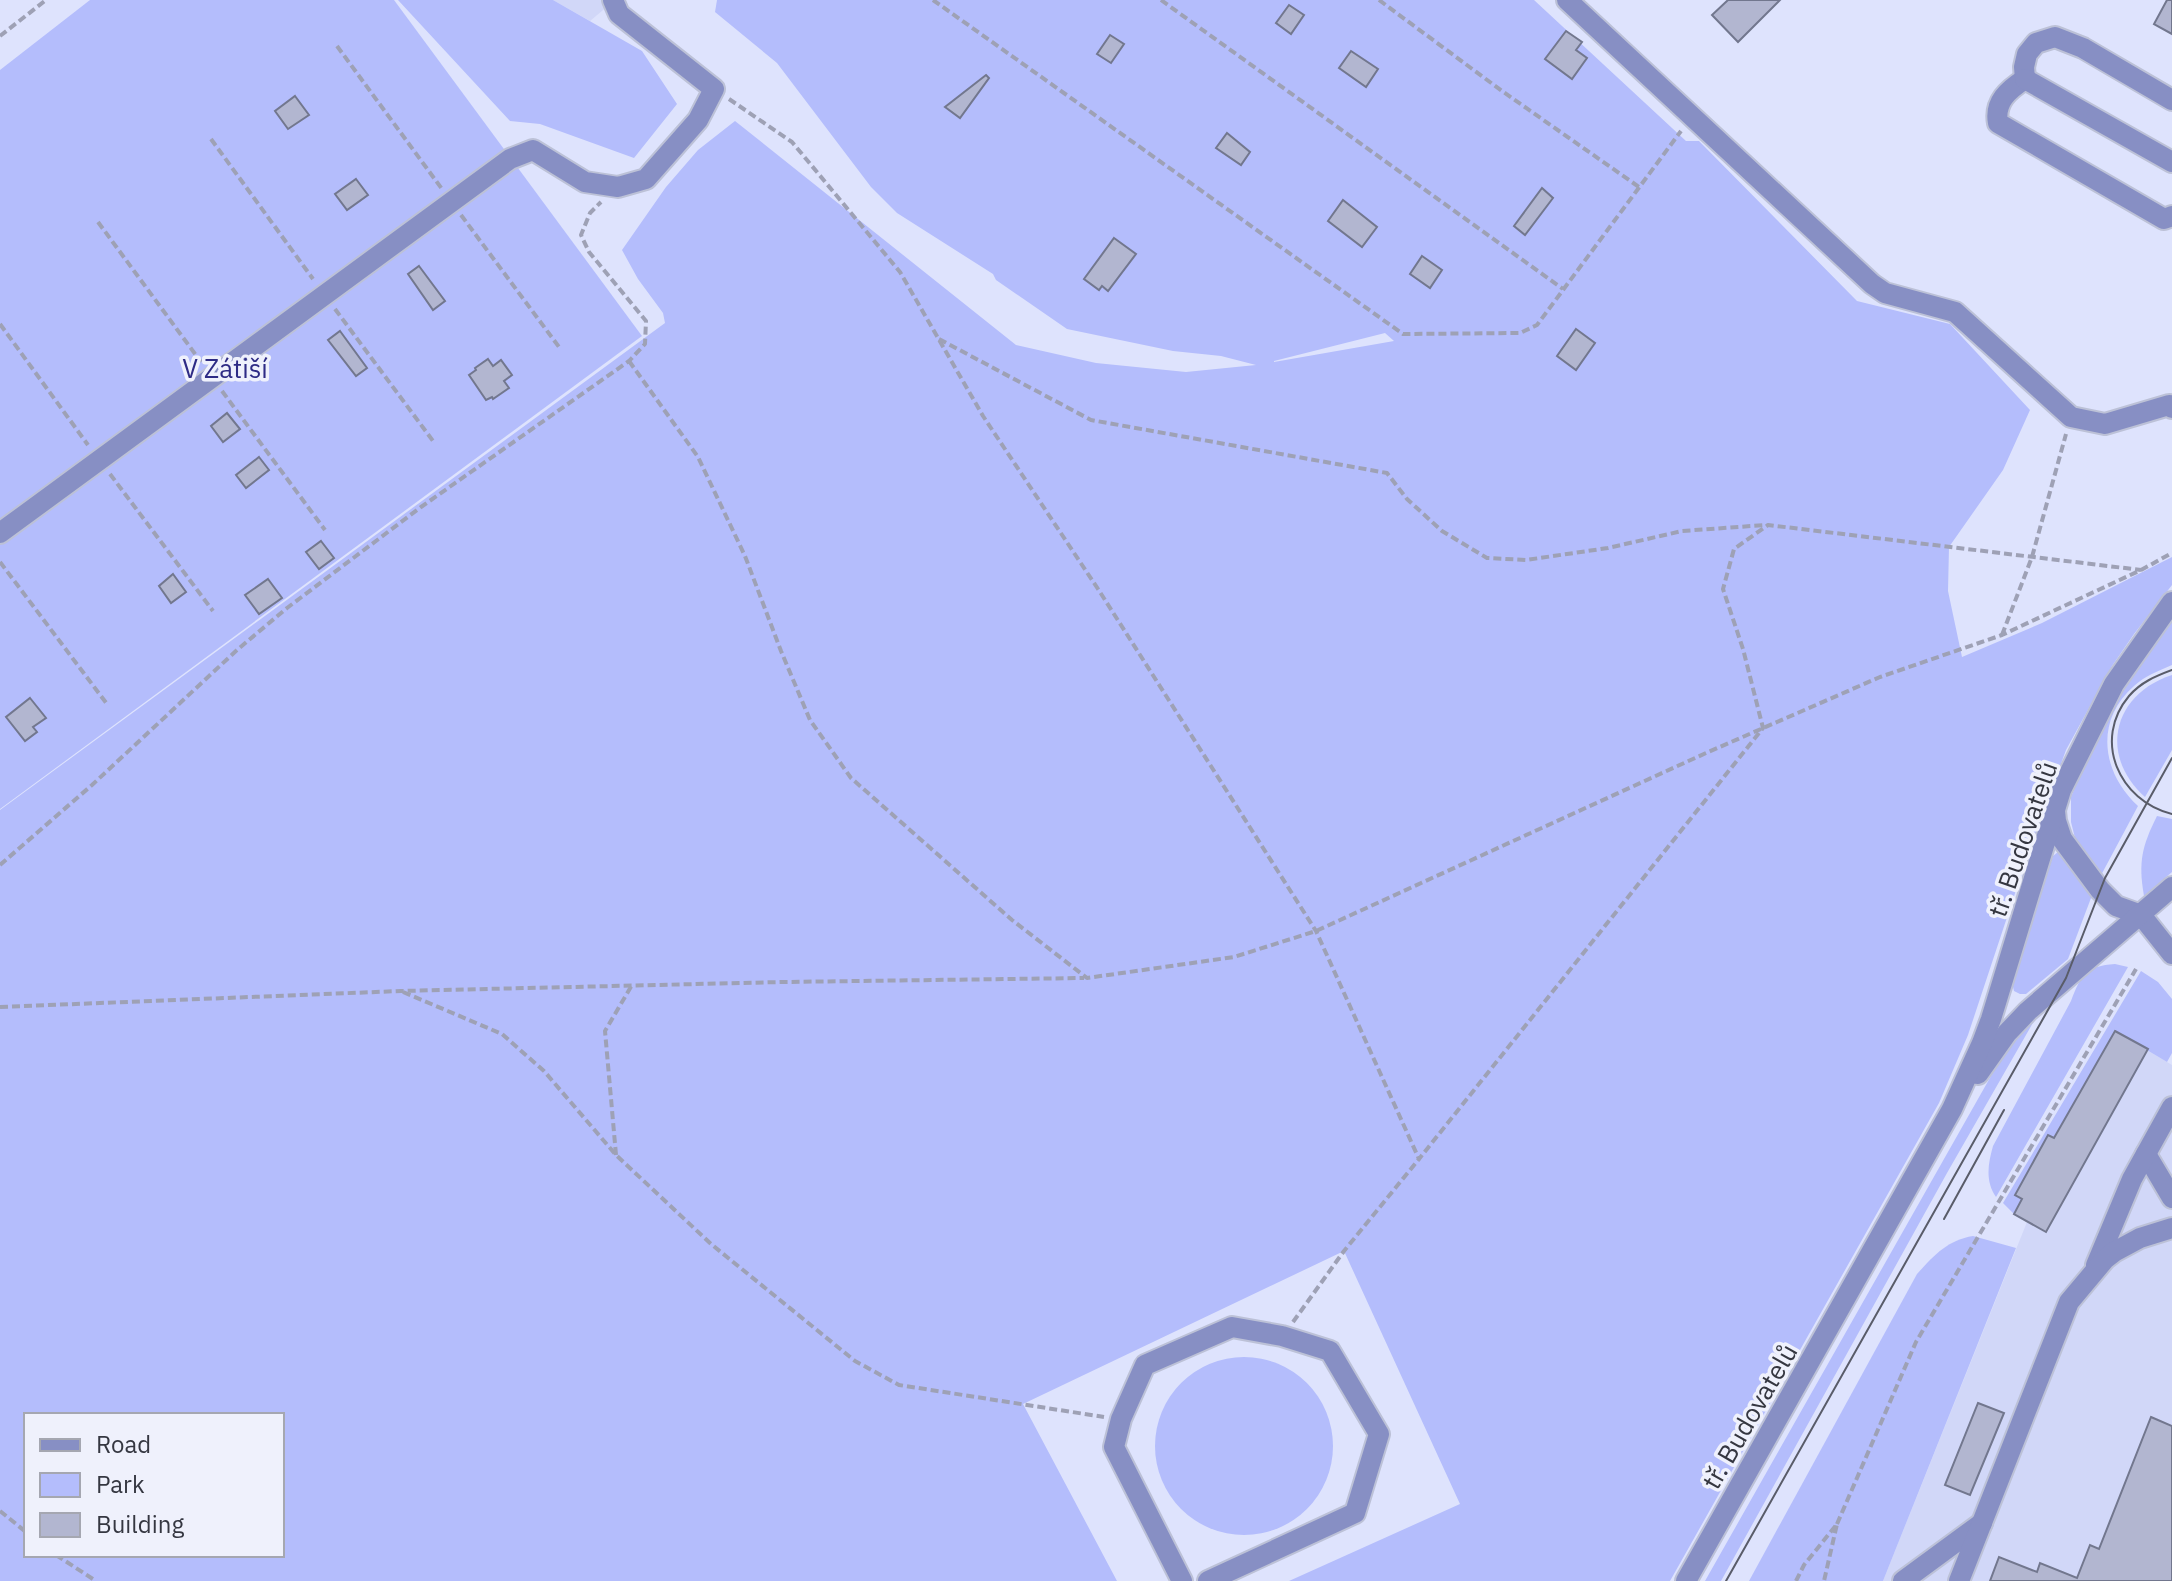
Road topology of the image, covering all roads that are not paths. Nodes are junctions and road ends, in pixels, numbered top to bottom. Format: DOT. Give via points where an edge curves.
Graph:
graph roads {
  1 [pos="613,0"];
  2 [pos="1567,0"];
  3 [pos="2025,79"];
  4 [pos="2172,100"];
  5 [pos="2172,162"];
  6 [pos="2172,216"];
  7 [pos="2172,408"];
  8 [pos="0,533"];
  9 [pos="2172,602"];
  10 [pos="2055,811"];
  11 [pos="2172,887"];
  12 [pos="2141,915"];
  13 [pos="2172,954"];
  14 [pos="2172,1107"];
  15 [pos="1952,1109"];
  16 [pos="2146,1154"];
  17 [pos="2172,1198"];
  18 [pos="2172,1228"];
  19 [pos="2093,1273"];
  20 [pos="1982,1523"];
  21 [pos="1182,1581"];
  22 [pos="1208,1581"];
  23 [pos="1686,1581"];
  24 [pos="1903,1581"];
  25 [pos="1959,1581"];
  1 -- 8 [label="street" via="619,14 714,89 698,120 646,179 618,187 585,182 533,150 510,159"];
  2 -- 7 [label="street" via="1885,293 1955,312 2071,417 2105,424"];
  3 -- 4 [label="street" via="2027,54 2036,43 2055,37"];
  3 -- 5 [label="street"];
  3 -- 6 [label="street" via="2001,100 1998,123 2164,219"];
  9 -- 10 [label="street, tř. Budovatelů" via="2114,684"];
  10 -- 12 [label="street" via="2062,839 2100,890 2116,906"];
  10 -- 15 [label="street, tř. Budovatelů" via="1987,1031"];
  11 -- 12 [label="street, tř. Budovatelů"];
  12 -- 13 [label="street"];
  12 -- 15 [label="street, tř. Budovatelů" via="2028,1011"];
  14 -- 16 [label="street"];
  15 -- 23 [label="street, tř. Budovatelů"];
  16 -- 17 [label="street"];
  16 -- 19 [label="street"];
  18 -- 19 [label="street" via="2125,1245"];
  19 -- 20 [label="street" via="2066,1309"];
  20 -- 24 [label="street"];
  20 -- 25 [label="street"];
  21 -- 22 [label="street" via="1114,1447 1145,1365 1232,1327 1330,1351 1379,1434 1355,1513"];
}
